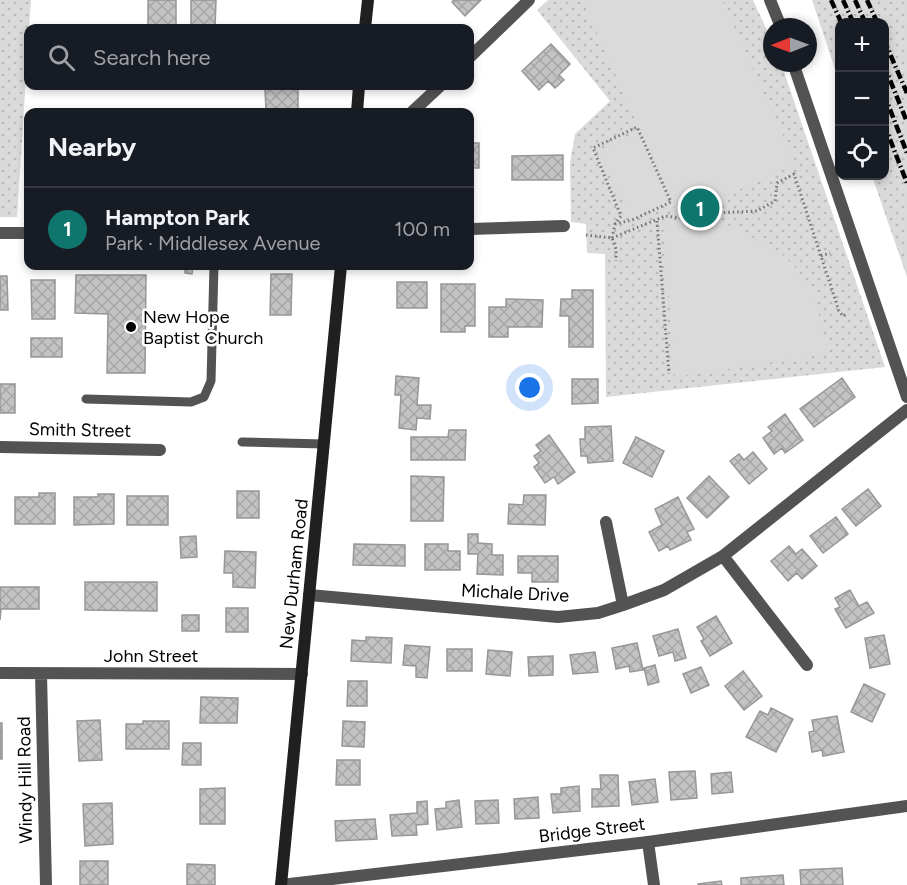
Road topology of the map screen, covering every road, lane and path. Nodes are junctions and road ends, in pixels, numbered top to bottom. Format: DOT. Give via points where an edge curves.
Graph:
graph roads {
  1 [pos="368,0"];
  2 [pos="529,0"];
  3 [pos="770,0"];
  4 [pos="777,18"];
  5 [pos="365,24"];
  6 [pos="474,53"];
  7 [pos="797,72"];
  8 [pos="359,90"];
  9 [pos="436,90"];
  10 [pos="357,108"];
  11 [pos="416,108"];
  12 [pos="657,221"];
  13 [pos="615,224"];
  14 [pos="564,226"];
  15 [pos="474,229"];
  16 [pos="0,233"];
  17 [pos="24,233"];
  18 [pos="586,235"];
  19 [pos="612,238"];
  20 [pos="830,253"];
  21 [pos="821,256"];
  22 [pos="616,261"];
  23 [pos="214,270"];
  24 [pos="341,270"];
  25 [pos="848,314"];
  26 [pos="669,374"];
  27 [pos="907,397"];
  28 [pos="86,399"];
  29 [pos="907,410"];
  30 [pos="242,442"];
  31 [pos="324,444"];
  32 [pos="0,447"];
  33 [pos="160,450"];
  34 [pos="606,522"];
  35 [pos="723,556"];
  36 [pos="309,595"];
  37 [pos="623,605"];
  38 [pos="807,665"];
  39 [pos="0,673"];
  40 [pos="41,674"];
  41 [pos="302,674"];
  42 [pos="907,806"];
  43 [pos="648,842"];
  44 [pos="46,885"];
  45 [pos="281,885"];
  46 [pos="654,885"];
  1 -- 5 [label="main road"];
  2 -- 6 [label="street"];
  3 -- 4 [label="street"];
  7 -- 27 [label="street"];
  8 -- 10 [label="main road"];
  9 -- 11 [label="street"];
  12 -- 19 [label="path"];
  12 -- 21 [label="path" via="665,216 689,219 763,209 775,201 777,183 794,174"];
  12 -- 26 [label="path"];
  13 -- 13 [label="path" via="621,216 593,148 637,127 671,202"];
  13 -- 19 [label="path"];
  14 -- 15 [label="street"];
  16 -- 17 [label="street"];
  18 -- 19 [label="path"];
  19 -- 22 [label="path"];
  20 -- 21 [label="path"];
  21 -- 25 [label="path" via="839,311 843,316"];
  23 -- 28 [label="lane" via="211,381 204,397 191,402"];
  24 -- 31 [label="main road, New Durham Road"];
  29 -- 35 [label="street, Michale Drive"];
  30 -- 31 [label="lane"];
  31 -- 36 [label="main road, New Durham Road"];
  32 -- 33 [label="street, Smith Street"];
  34 -- 37 [label="street"];
  35 -- 37 [label="street, Michale Drive" via="664,590"];
  35 -- 38 [label="street"];
  36 -- 37 [label="street, Michale Drive" via="558,617 598,613"];
  36 -- 41 [label="main road, New Durham Road"];
  39 -- 40 [label="street, John Street"];
  40 -- 41 [label="street, John Street"];
  40 -- 44 [label="street, Windy Hill Road"];
  41 -- 45 [label="main road, New Durham Road"];
  42 -- 43 [label="street, Bridge Street"];
  43 -- 45 [label="street, Bridge Street"];
  43 -- 46 [label="street"];
}
